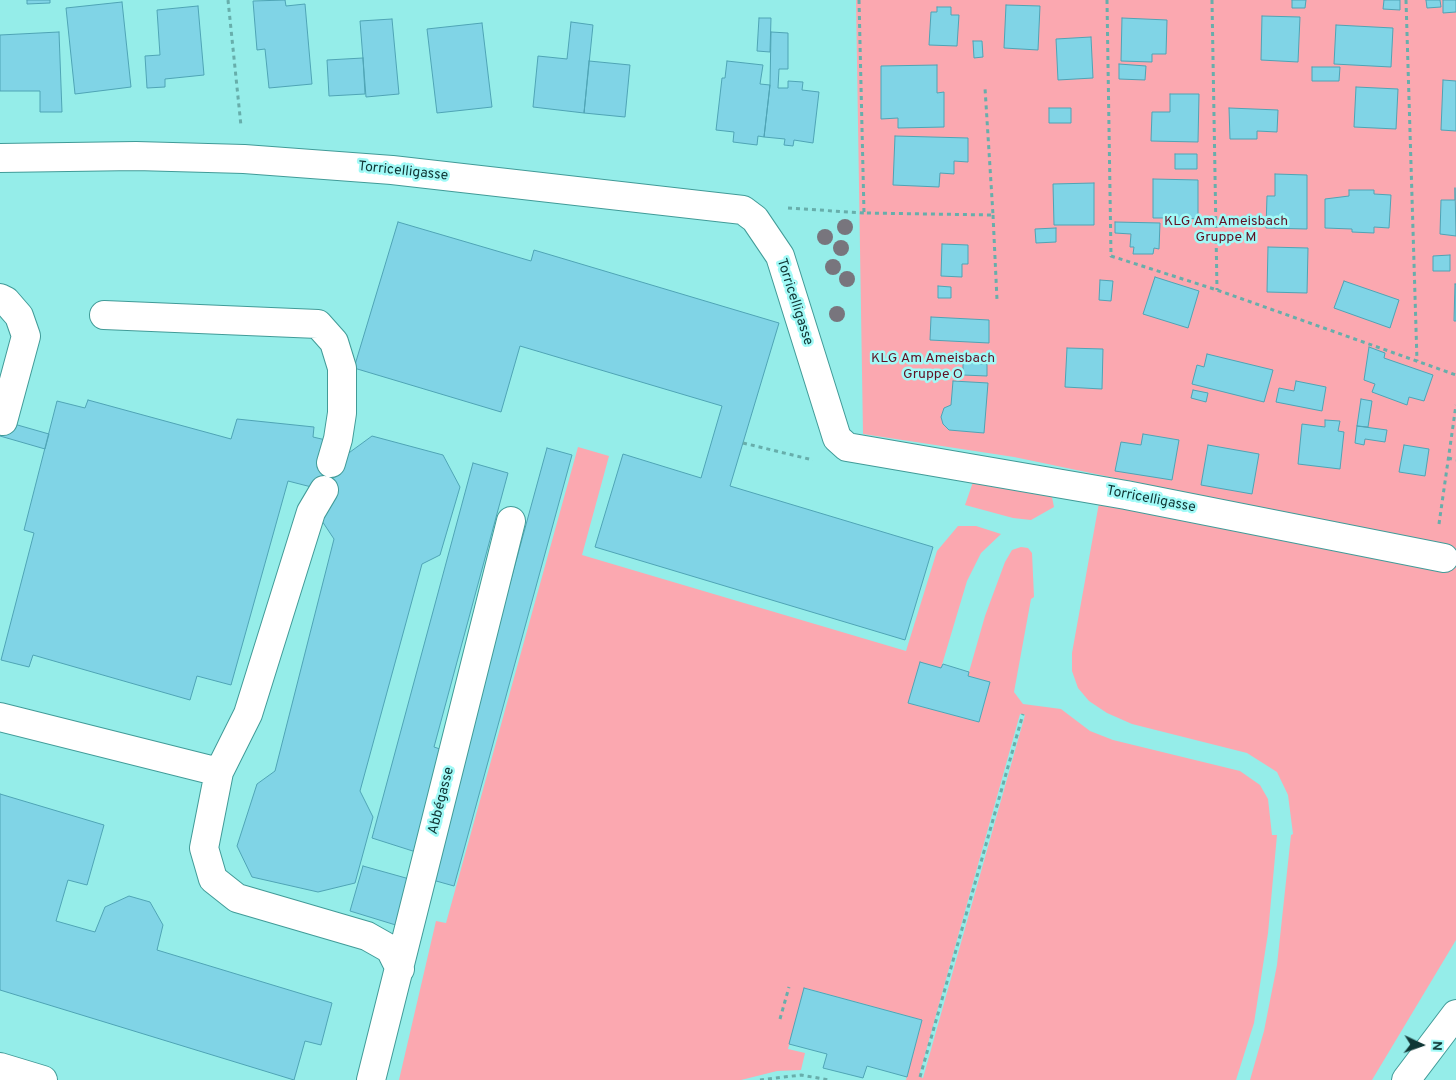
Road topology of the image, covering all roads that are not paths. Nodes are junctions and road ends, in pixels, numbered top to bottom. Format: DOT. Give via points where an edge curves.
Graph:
graph roads {
  1 [pos="0,158"];
  2 [pos="0,298"];
  3 [pos="104,315"];
  4 [pos="3,421"];
  5 [pos="331,463"];
  6 [pos="324,490"];
  7 [pos="511,521"];
  8 [pos="1439,557"];
  9 [pos="0,717"];
  10 [pos="220,772"];
  11 [pos="400,970"];
  12 [pos="1456,1014"];
  13 [pos="0,1067"];
  14 [pos="43,1080"];
  15 [pos="371,1080"];
  16 [pos="1406,1080"];
  1 -- 8 [label="street, Torricelligasse" via="136,156 244,159 392,170 743,210 755,219 780,256 837,438 846,447 1126,495"];
  2 -- 4 [label="street" via="19,316 26,336"];
  3 -- 5 [label="street" via="318,324 334,342 342,368 341,422"];
  6 -- 10 [label="street" via="311,512 248,714"];
  7 -- 11 [label="street, Abbégasse"];
  9 -- 10 [label="street"];
  10 -- 11 [label="street" via="204,848 213,879 237,898 367,936 390,949"];
  11 -- 15 [label="street, Abbégasse"];
  12 -- 16 [label="street"];
  13 -- 14 [label="street"];
}
